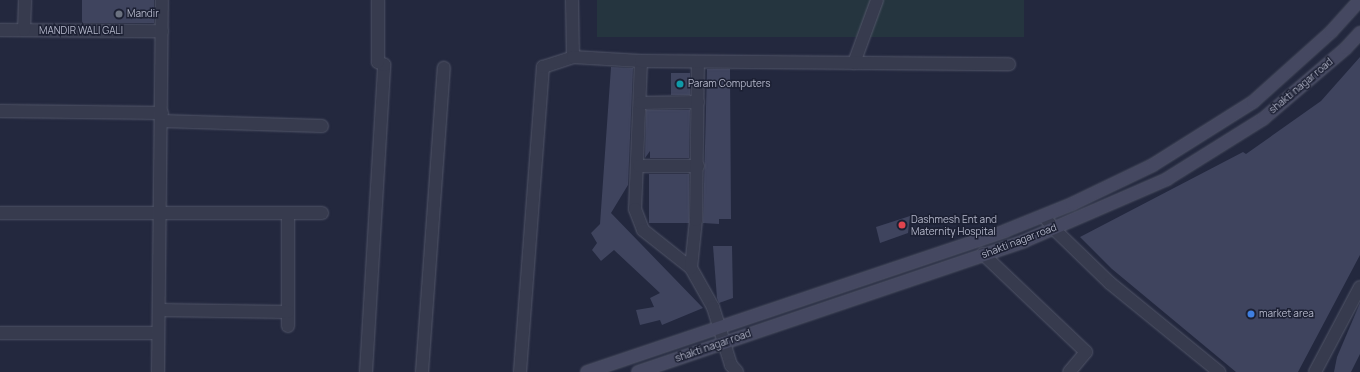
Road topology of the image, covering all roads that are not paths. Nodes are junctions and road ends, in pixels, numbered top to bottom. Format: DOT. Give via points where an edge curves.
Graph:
graph roads {
  1 [pos="25,0"];
  2 [pos="162,0"];
  3 [pos="378,0"];
  4 [pos="572,0"];
  5 [pos="877,0"];
  6 [pos="1360,0"];
  7 [pos="0,30"];
  8 [pos="24,30"];
  9 [pos="162,31"];
  10 [pos="1360,33"];
  11 [pos="573,58"];
  12 [pos="641,61"];
  13 [pos="698,62"];
  14 [pos="854,63"];
  15 [pos="1009,64"];
  16 [pos="444,68"];
  17 [pos="698,102"];
  18 [pos="640,103"];
  19 [pos="0,111"];
  20 [pos="162,117"];
  21 [pos="322,126"];
  22 [pos="639,166"];
  23 [pos="698,166"];
  24 [pos="160,212"];
  25 [pos="0,213"];
  26 [pos="288,213"];
  27 [pos="322,213"];
  28 [pos="1044,216"];
  29 [pos="1053,228"];
  30 [pos="983,254"];
  31 [pos="691,268"];
  32 [pos="1360,287"];
  33 [pos="159,310"];
  34 [pos="288,312"];
  35 [pos="288,326"];
  36 [pos="720,327"];
  37 [pos="0,333"];
  38 [pos="158,333"];
  39 [pos="725,342"];
  40 [pos="158,372"];
  41 [pos="366,372"];
  42 [pos="422,372"];
  43 [pos="520,372"];
  44 [pos="587,372"];
  45 [pos="638,372"];
  46 [pos="737,372"];
  47 [pos="1069,372"];
  48 [pos="1219,372"];
  49 [pos="1315,372"];
  1 -- 8 [label="street"];
  2 -- 9 [label="street"];
  3 -- 41 [label="street" via="378,62 384,65"];
  4 -- 11 [label="street"];
  5 -- 14 [label="street"];
  6 -- 28 [label="main road" via="1331,32 1253,102 1153,165"];
  7 -- 8 [label="street, MANDIR WALI GALI"];
  8 -- 9 [label="street, MANDIR WALI GALI"];
  9 -- 20 [label="street"];
  10 -- 29 [label="main road, shakti nagar road" via="1263,119 1166,179"];
  11 -- 12 [label="street"];
  11 -- 43 [label="street" via="543,67"];
  12 -- 13 [label="street"];
  12 -- 18 [label="street"];
  13 -- 14 [label="street"];
  13 -- 17 [label="street"];
  14 -- 15 [label="street"];
  16 -- 42 [label="street"];
  17 -- 18 [label="street"];
  17 -- 23 [label="street"];
  18 -- 22 [label="street"];
  19 -- 20 [label="street"];
  20 -- 21 [label="street"];
  20 -- 24 [label="street"];
  22 -- 23 [label="street"];
  22 -- 31 [label="street" via="636,209 643,230"];
  23 -- 31 [label="street"];
  24 -- 25 [label="street"];
  24 -- 26 [label="street"];
  24 -- 33 [label="street"];
  26 -- 27 [label="street"];
  26 -- 34 [label="street"];
  28 -- 29 [label="street"];
  28 -- 36 [label="main road"];
  29 -- 30 [label="main road, shakti nagar road"];
  29 -- 48 [label="street" via="1110,283"];
  30 -- 39 [label="main road, shakti nagar road"];
  30 -- 47 [label="street" via="1086,352"];
  31 -- 36 [label="street"];
  32 -- 49 [label="street"];
  33 -- 34 [label="street"];
  33 -- 38 [label="street"];
  34 -- 35 [label="street"];
  36 -- 39 [label="street"];
  36 -- 44 [label="main road"];
  37 -- 38 [label="street"];
  38 -- 40 [label="street"];
  39 -- 45 [label="main road, shakti nagar road"];
  39 -- 46 [label="street" via="730,365"];
}
